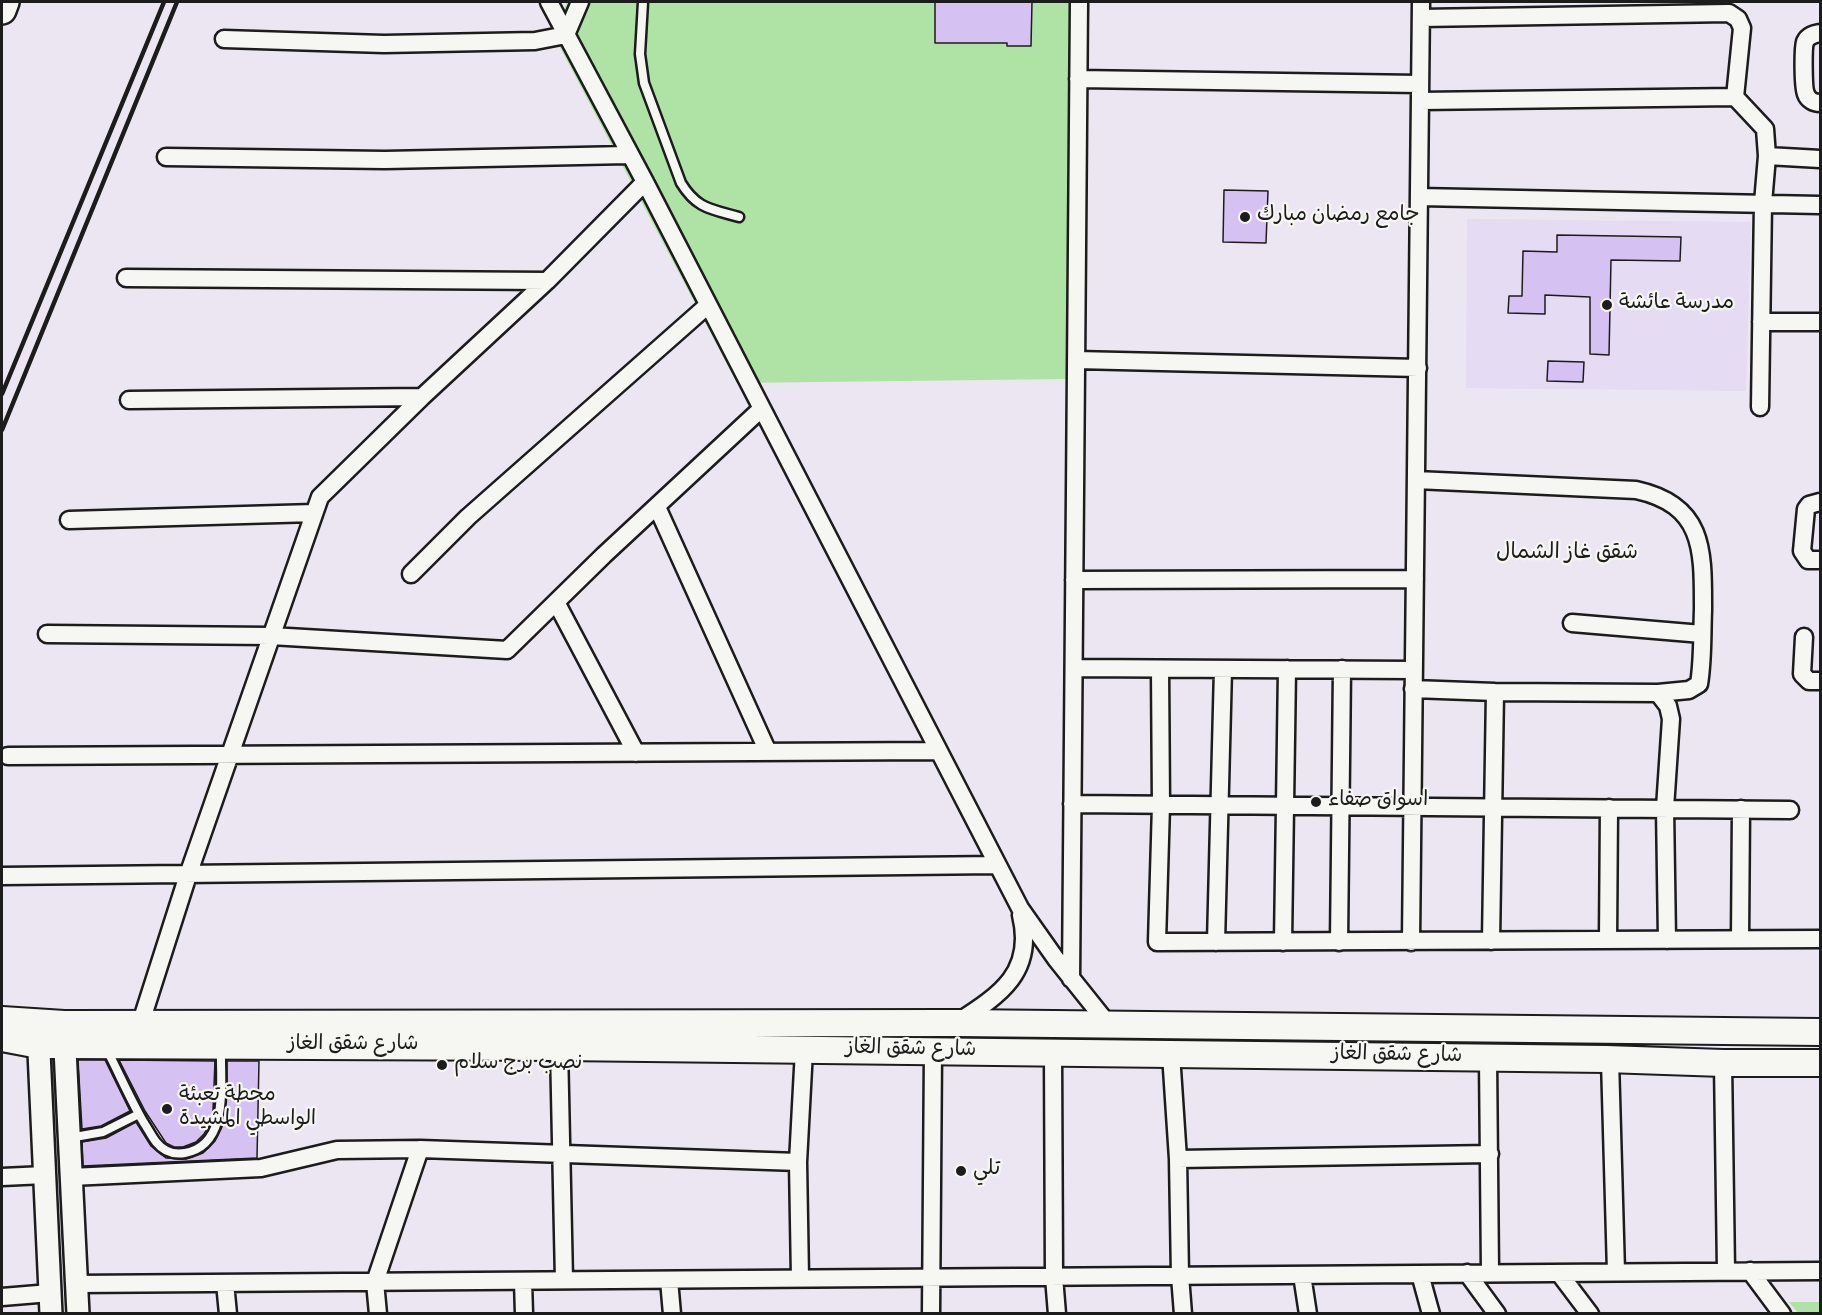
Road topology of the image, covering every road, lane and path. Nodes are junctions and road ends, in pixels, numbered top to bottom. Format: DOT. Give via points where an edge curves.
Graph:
graph roads {
  1 [pos="5,2"];
  2 [pos="549,2"];
  3 [pos="580,2"];
  4 [pos="643,2"];
  5 [pos="1078,2"];
  6 [pos="2,10"];
  7 [pos="1421,10"];
  8 [pos="1821,33"];
  9 [pos="566,35"];
  10 [pos="224,39"];
  11 [pos="1078,79"];
  12 [pos="1420,84"];
  13 [pos="1735,97"];
  14 [pos="1420,101"];
  15 [pos="1821,103"];
  16 [pos="628,155"];
  17 [pos="1767,156"];
  18 [pos="166,157"];
  19 [pos="1821,159"];
  20 [pos="645,182"];
  21 [pos="1419,197"];
  22 [pos="1763,203"];
  23 [pos="1821,205"];
  24 [pos="739,217"];
  25 [pos="126,278"];
  26 [pos="547,281"];
  27 [pos="708,305"];
  28 [pos="1761,322"];
  29 [pos="1821,322"];
  30 [pos="1076,360"];
  31 [pos="1418,368"];
  32 [pos="422,397"];
  33 [pos="129,400"];
  34 [pos="1760,407"];
  35 [pos="760,410"];
  36 [pos="1416,480"];
  37 [pos="1821,502"];
  38 [pos="657,507"];
  39 [pos="314,513"];
  40 [pos="69,520"];
  41 [pos="1821,561"];
  42 [pos="411,574"];
  43 [pos="1415,579"];
  44 [pos="1074,580"];
  45 [pos="556,602"];
  46 [pos="1572,623"];
  47 [pos="47,634"];
  48 [pos="1702,634"];
  49 [pos="271,636"];
  50 [pos="1804,637"];
  51 [pos="1074,668"];
  52 [pos="1160,669"];
  53 [pos="1223,669"];
  54 [pos="1287,669"];
  55 [pos="1342,669"];
  56 [pos="1414,670"];
  57 [pos="1821,681"];
  58 [pos="1413,689"];
  59 [pos="1495,692"];
  60 [pos="1658,693"];
  61 [pos="938,751"];
  62 [pos="768,752"];
  63 [pos="636,753"];
  64 [pos="231,755"];
  65 [pos="8,756"];
  66 [pos="1072,804"];
  67 [pos="1161,805"];
  68 [pos="1220,805"];
  69 [pos="1285,806"];
  70 [pos="1340,806"];
  71 [pos="1413,807"];
  72 [pos="1495,807"];
  73 [pos="1609,808"];
  74 [pos="1665,808"];
  75 [pos="1741,809"];
  76 [pos="1790,810"];
  77 [pos="997,865"];
  78 [pos="188,875"];
  79 [pos="2,876"];
  80 [pos="1020,909"];
  81 [pos="1740,939"];
  82 [pos="1821,939"];
  83 [pos="1608,940"];
  84 [pos="1667,940"];
  85 [pos="1491,941"];
  86 [pos="1216,942"];
  87 [pos="1283,942"];
  88 [pos="1339,942"];
  89 [pos="1412,942"];
  90 [pos="1071,979"];
  91 [pos="2,1020"];
  92 [pos="141,1022"];
  93 [pos="717,1022"];
  94 [pos="958,1023"];
  95 [pos="1108,1024"];
  96 [pos="1776,1032"];
  97 [pos="1821,1032"];
  98 [pos="38,1034"];
  99 [pos="64,1035"];
  100 [pos="2,1038"];
  101 [pos="105,1046"];
  102 [pos="221,1046"];
  103 [pos="559,1047"];
  104 [pos="716,1049"];
  105 [pos="804,1050"];
  106 [pos="933,1052"];
  107 [pos="1053,1053"];
  108 [pos="1171,1054"];
  109 [pos="1488,1058"];
  110 [pos="1610,1060"];
  111 [pos="1723,1063"];
  112 [pos="1821,1063"];
  113 [pos="1777,1064"];
  114 [pos="139,1114"];
  115 [pos="69,1138"];
  116 [pos="420,1149"];
  117 [pos="1490,1154"];
  118 [pos="561,1155"];
  119 [pos="1178,1159"];
  120 [pos="798,1162"];
  121 [pos="45,1175"];
  122 [pos="2,1177"];
  123 [pos="71,1177"];
  124 [pos="1750,1271"];
  125 [pos="1821,1271"];
  126 [pos="1616,1272"];
  127 [pos="1726,1272"];
  128 [pos="1491,1273"];
  129 [pos="1559,1273"];
  130 [pos="1420,1274"];
  131 [pos="1467,1274"];
  132 [pos="1302,1275"];
  133 [pos="1180,1276"];
  134 [pos="1054,1277"];
  135 [pos="800,1278"];
  136 [pos="931,1278"];
  137 [pos="564,1280"];
  138 [pos="669,1280"];
  139 [pos="523,1281"];
  140 [pos="375,1282"];
  141 [pos="225,1283"];
  142 [pos="75,1284"];
  143 [pos="2,1297"];
  144 [pos="50,1303"];
  145 [pos="78,1314"];
  146 [pos="228,1314"];
  147 [pos="378,1314"];
  148 [pos="524,1314"];
  149 [pos="672,1314"];
  150 [pos="931,1314"];
  151 [pos="1057,1314"];
  152 [pos="1183,1314"];
  153 [pos="1308,1314"];
  154 [pos="1431,1314"];
  155 [pos="1497,1314"];
  156 [pos="1590,1314"];
  157 [pos="1782,1314"];
  1 -- 6 [label="highway"];
  2 -- 9 [label="street"];
  3 -- 9 [label="street"];
  4 -- 24 [label="lane" via="640,54 644,83 672,163 696,202"];
  5 -- 11 [label="street"];
  7 -- 12 [label="street"];
  7 -- 13 [label="street" via="1729,13 1743,28"];
  8 -- 15 [label="street" via="1804,42 1805,92 1809,99"];
  9 -- 10 [label="street" via="535,40 384,44"];
  9 -- 16 [label="street"];
  11 -- 12 [label="street"];
  11 -- 30 [label="street"];
  12 -- 14 [label="street"];
  13 -- 14 [label="street"];
  13 -- 17 [label="street" via="1765,129"];
  14 -- 21 [label="street"];
  16 -- 18 [label="street" via="385,160"];
  16 -- 20 [label="street"];
  17 -- 19 [label="street"];
  17 -- 22 [label="street"];
  20 -- 26 [label="street"];
  20 -- 27 [label="street"];
  21 -- 22 [label="street"];
  21 -- 31 [label="street"];
  22 -- 23 [label="street"];
  22 -- 28 [label="street"];
  25 -- 26 [label="street"];
  26 -- 32 [label="street"];
  27 -- 35 [label="street"];
  27 -- 42 [label="street" via="468,517"];
  28 -- 29 [label="street"];
  28 -- 34 [label="street"];
  30 -- 31 [label="street"];
  30 -- 44 [label="street"];
  31 -- 36 [label="street"];
  32 -- 33 [label="street"];
  32 -- 39 [label="street" via="320,497"];
  35 -- 38 [label="street"];
  35 -- 61 [label="street"];
  36 -- 43 [label="street"];
  36 -- 48 [label="street" via="1655,494 1685,516 1695,532 1703,568"];
  37 -- 41 [label="street" via="1806,509 1802,551 1808,560"];
  38 -- 45 [label="street"];
  38 -- 62 [label="street"];
  39 -- 40 [label="street"];
  39 -- 49 [label="street"];
  43 -- 44 [label="street"];
  43 -- 56 [label="street"];
  44 -- 51 [label="street"];
  45 -- 49 [label="street" via="507,651"];
  45 -- 63 [label="street"];
  46 -- 48 [label="street"];
  47 -- 49 [label="street"];
  48 -- 60 [label="street" via="1699,684 1689,690"];
  49 -- 64 [label="street"];
  50 -- 57 [label="street" via="1802,674 1809,681"];
  51 -- 52 [label="street"];
  51 -- 66 [label="street"];
  52 -- 53 [label="street"];
  52 -- 67 [label="street"];
  53 -- 54 [label="street"];
  53 -- 68 [label="street"];
  54 -- 55 [label="street"];
  54 -- 69 [label="street"];
  55 -- 56 [label="street"];
  55 -- 70 [label="street"];
  56 -- 58 [label="street"];
  58 -- 59 [label="street"];
  58 -- 71 [label="street"];
  59 -- 60 [label="street"];
  59 -- 72 [label="street"];
  60 -- 74 [label="street" via="1668,706 1671,719"];
  61 -- 62 [label="street"];
  61 -- 77 [label="street"];
  62 -- 63 [label="street"];
  63 -- 64 [label="street"];
  64 -- 65 [label="street"];
  64 -- 78 [label="street"];
  66 -- 67 [label="street"];
  66 -- 90 [label="street"];
  67 -- 68 [label="street"];
  67 -- 86 [label="street" via="1157,942"];
  68 -- 69 [label="street"];
  68 -- 86 [label="street"];
  69 -- 70 [label="street"];
  69 -- 87 [label="street"];
  70 -- 71 [label="street"];
  70 -- 88 [label="street"];
  71 -- 72 [label="street"];
  71 -- 89 [label="street"];
  72 -- 73 [label="street"];
  72 -- 85 [label="street"];
  73 -- 74 [label="street"];
  73 -- 83 [label="street"];
  74 -- 75 [label="street"];
  74 -- 84 [label="street"];
  75 -- 76 [label="street"];
  75 -- 81 [label="street"];
  77 -- 78 [label="street"];
  77 -- 80 [label="street"];
  78 -- 79 [label="street"];
  78 -- 92 [label="street"];
  80 -- 90 [label="street"];
  80 -- 94 [label="street" via="1025,946 1017,970 996,998"];
  81 -- 82 [label="street"];
  81 -- 84 [label="street"];
  83 -- 84 [label="street"];
  83 -- 85 [label="street"];
  85 -- 89 [label="street"];
  86 -- 87 [label="street"];
  87 -- 88 [label="street"];
  88 -- 89 [label="street"];
  90 -- 95 [label="street"];
  91 -- 98 [label="main road, شارع شقق الغاز"];
  92 -- 93 [label="main road, شارع شقق الغاز"];
  92 -- 99 [label="main road, شارع شقق الغاز"];
  93 -- 94 [label="main road, شارع شقق الغاز"];
  93 -- 104 [label="main road"];
  94 -- 95 [label="main road, شارع شقق الغاز"];
  95 -- 96 [label="main road, شارع شقق الغاز"];
  96 -- 97 [label="main road, شارع شقق الغاز"];
  96 -- 113 [label="main road"];
  98 -- 99 [label="main road, شارع شقق الغاز"];
  98 -- 100 [label="main road, شارع شقق الغاز"];
  98 -- 121 [label="street"];
  99 -- 101 [label="main road, شارع شقق الغاز"];
  99 -- 115 [label="street"];
  101 -- 102 [label="main road, شارع شقق الغاز"];
  101 -- 114 [label="lane"];
  102 -- 103 [label="main road, شارع شقق الغاز"];
  102 -- 114 [label="lane" via="219,1115 203,1146 182,1154 170,1153 156,1142"];
  103 -- 104 [label="main road, شارع شقق الغاز"];
  103 -- 118 [label="street"];
  104 -- 105 [label="main road, شارع شقق الغاز"];
  105 -- 106 [label="main road, شارع شقق الغاز"];
  105 -- 120 [label="street"];
  106 -- 107 [label="main road, شارع شقق الغاز"];
  106 -- 136 [label="street"];
  107 -- 108 [label="main road, شارع شقق الغاز"];
  107 -- 134 [label="street"];
  108 -- 109 [label="main road, شارع شقق الغاز"];
  108 -- 119 [label="street"];
  109 -- 110 [label="main road, شارع شقق الغاز"];
  109 -- 117 [label="street"];
  110 -- 111 [label="main road, شارع شقق الغاز"];
  110 -- 126 [label="street"];
  111 -- 113 [label="main road, شارع شقق الغاز"];
  111 -- 127 [label="street"];
  112 -- 113 [label="main road, شارع شقق الغاز"];
  114 -- 115 [label="lane" via="103,1132"];
  115 -- 123 [label="street"];
  116 -- 118 [label="street"];
  116 -- 123 [label="street" via="337,1150 261,1168"];
  116 -- 140 [label="street"];
  117 -- 119 [label="street"];
  117 -- 128 [label="street"];
  118 -- 120 [label="street"];
  118 -- 137 [label="street"];
  119 -- 133 [label="street"];
  120 -- 135 [label="street"];
  121 -- 122 [label="street"];
  121 -- 144 [label="street"];
  123 -- 142 [label="street"];
  124 -- 125 [label="street"];
  124 -- 127 [label="street"];
  124 -- 157 [label="street"];
  126 -- 127 [label="street"];
  126 -- 129 [label="street"];
  128 -- 129 [label="street"];
  128 -- 131 [label="street"];
  129 -- 156 [label="street"];
  130 -- 131 [label="street"];
  130 -- 132 [label="street"];
  130 -- 154 [label="street"];
  131 -- 155 [label="street"];
  132 -- 133 [label="street"];
  132 -- 153 [label="street"];
  133 -- 134 [label="street"];
  133 -- 152 [label="street"];
  134 -- 136 [label="street"];
  134 -- 151 [label="street"];
  135 -- 136 [label="street"];
  135 -- 138 [label="street"];
  136 -- 150 [label="street"];
  137 -- 138 [label="street"];
  137 -- 139 [label="street"];
  138 -- 149 [label="street"];
  139 -- 140 [label="street"];
  139 -- 148 [label="street"];
  140 -- 141 [label="street"];
  140 -- 147 [label="street"];
  141 -- 142 [label="street"];
  141 -- 146 [label="street"];
  142 -- 145 [label="street"];
  143 -- 144 [label="street"];
}
